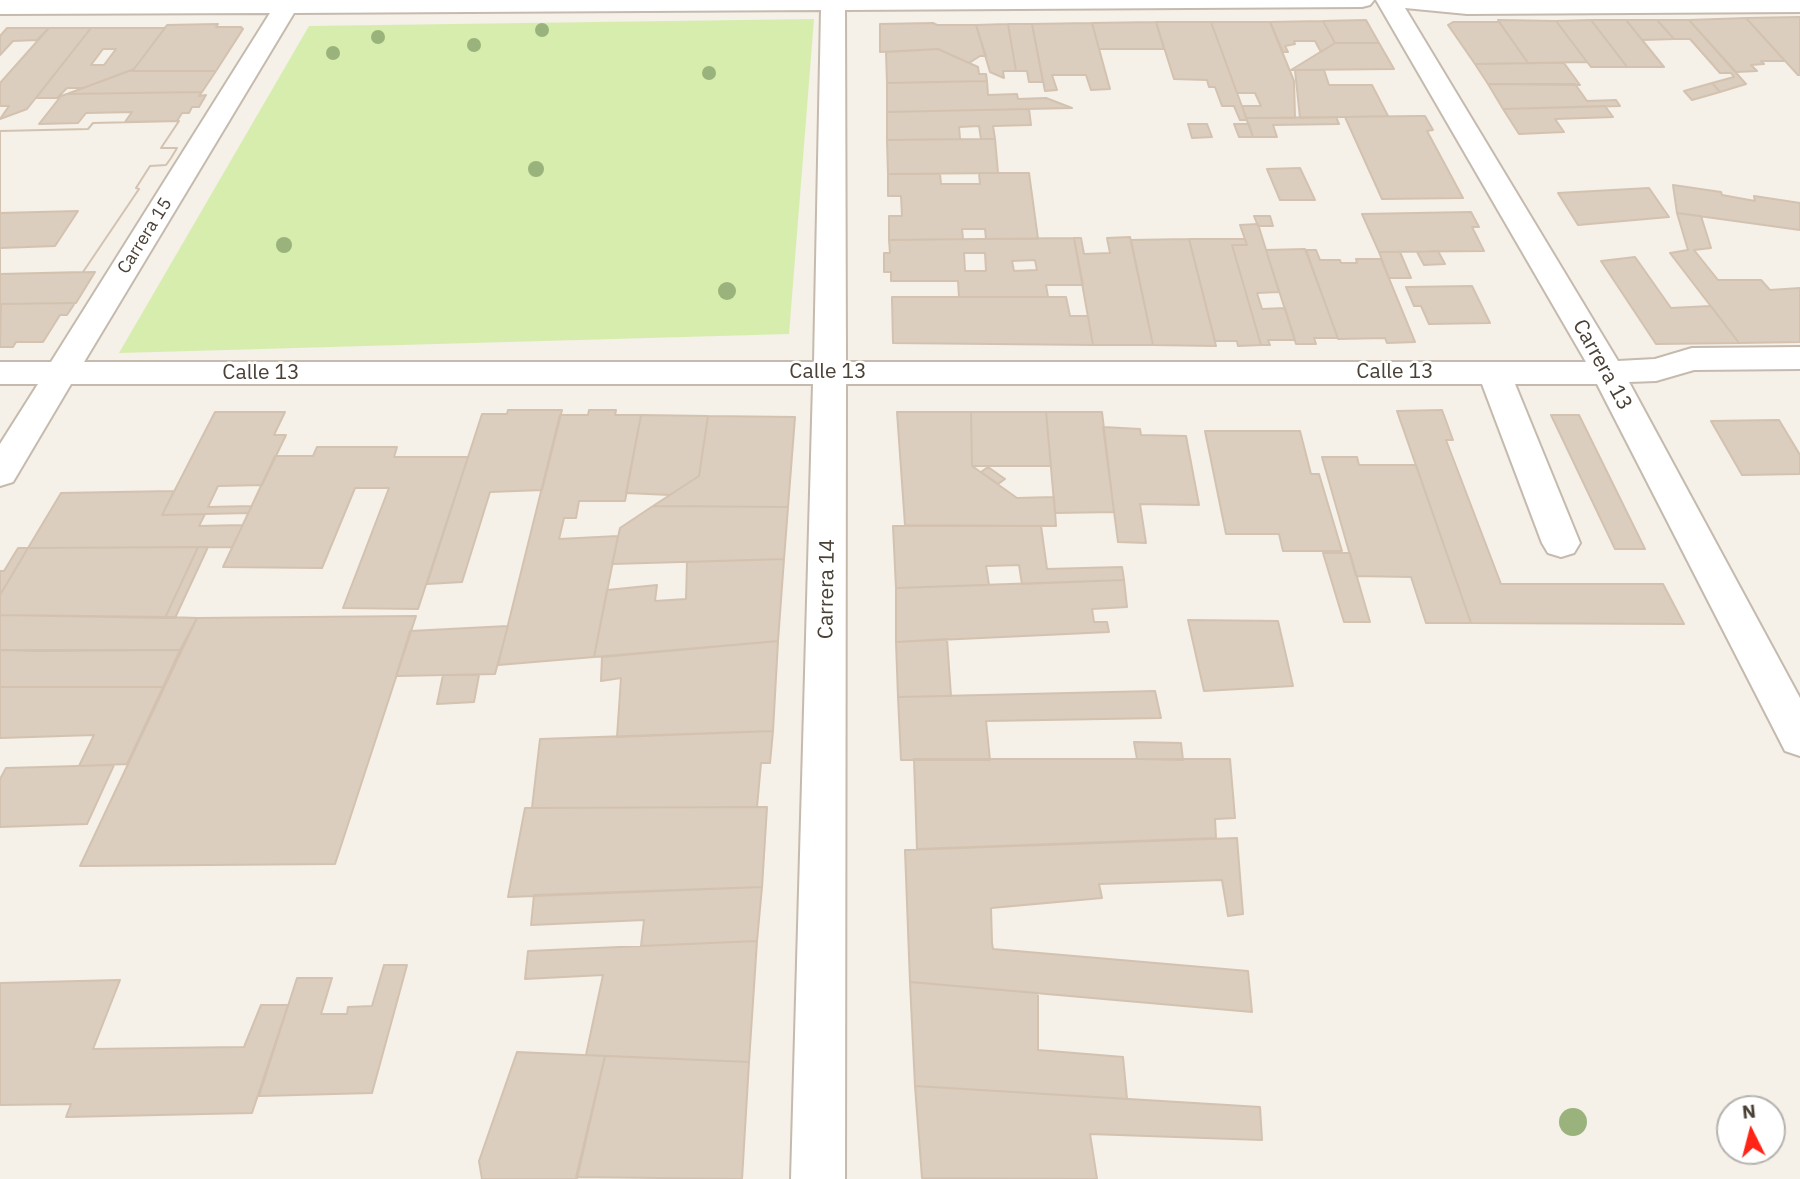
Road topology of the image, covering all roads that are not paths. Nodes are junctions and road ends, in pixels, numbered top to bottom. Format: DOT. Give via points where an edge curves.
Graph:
graph roads {
  1 [pos="1362,0"];
  2 [pos="1390,0"];
  3 [pos="833,2"];
  4 [pos="288,4"];
  5 [pos="1800,5"];
  6 [pos="0,7"];
  7 [pos="1800,358"];
  8 [pos="1656,370"];
  9 [pos="830,372"];
  10 [pos="1494,372"];
  11 [pos="0,373"];
  12 [pos="62,373"];
  13 [pos="1607,373"];
  14 [pos="1800,382"];
  15 [pos="0,473"];
  16 [pos="1561,543"];
  17 [pos="1800,738"];
  18 [pos="818,1179"];
  1 -- 3 [label="street"];
  2 -- 5 [label="street" via="1467,7"];
  2 -- 13 [label="street, Carrera 13"];
  3 -- 4 [label="street"];
  3 -- 9 [label="street, Carrera 14"];
  4 -- 6 [label="street"];
  4 -- 12 [label="street, Carrera 15"];
  7 -- 8 [label="street, Calle 13" via="1692,359"];
  8 -- 13 [label="street, Calle 13"];
  8 -- 14 [label="street, Calle 13" via="1702,382"];
  9 -- 10 [label="street, Calle 13"];
  9 -- 12 [label="street, Calle 13"];
  9 -- 18 [label="street, Carrera 14"];
  10 -- 13 [label="street, Calle 13"];
  10 -- 16 [label="street"];
  11 -- 12 [label="street, Calle 13"];
  12 -- 15 [label="street, Carrera 15"];
  13 -- 17 [label="street, Carrera 13"];
}
